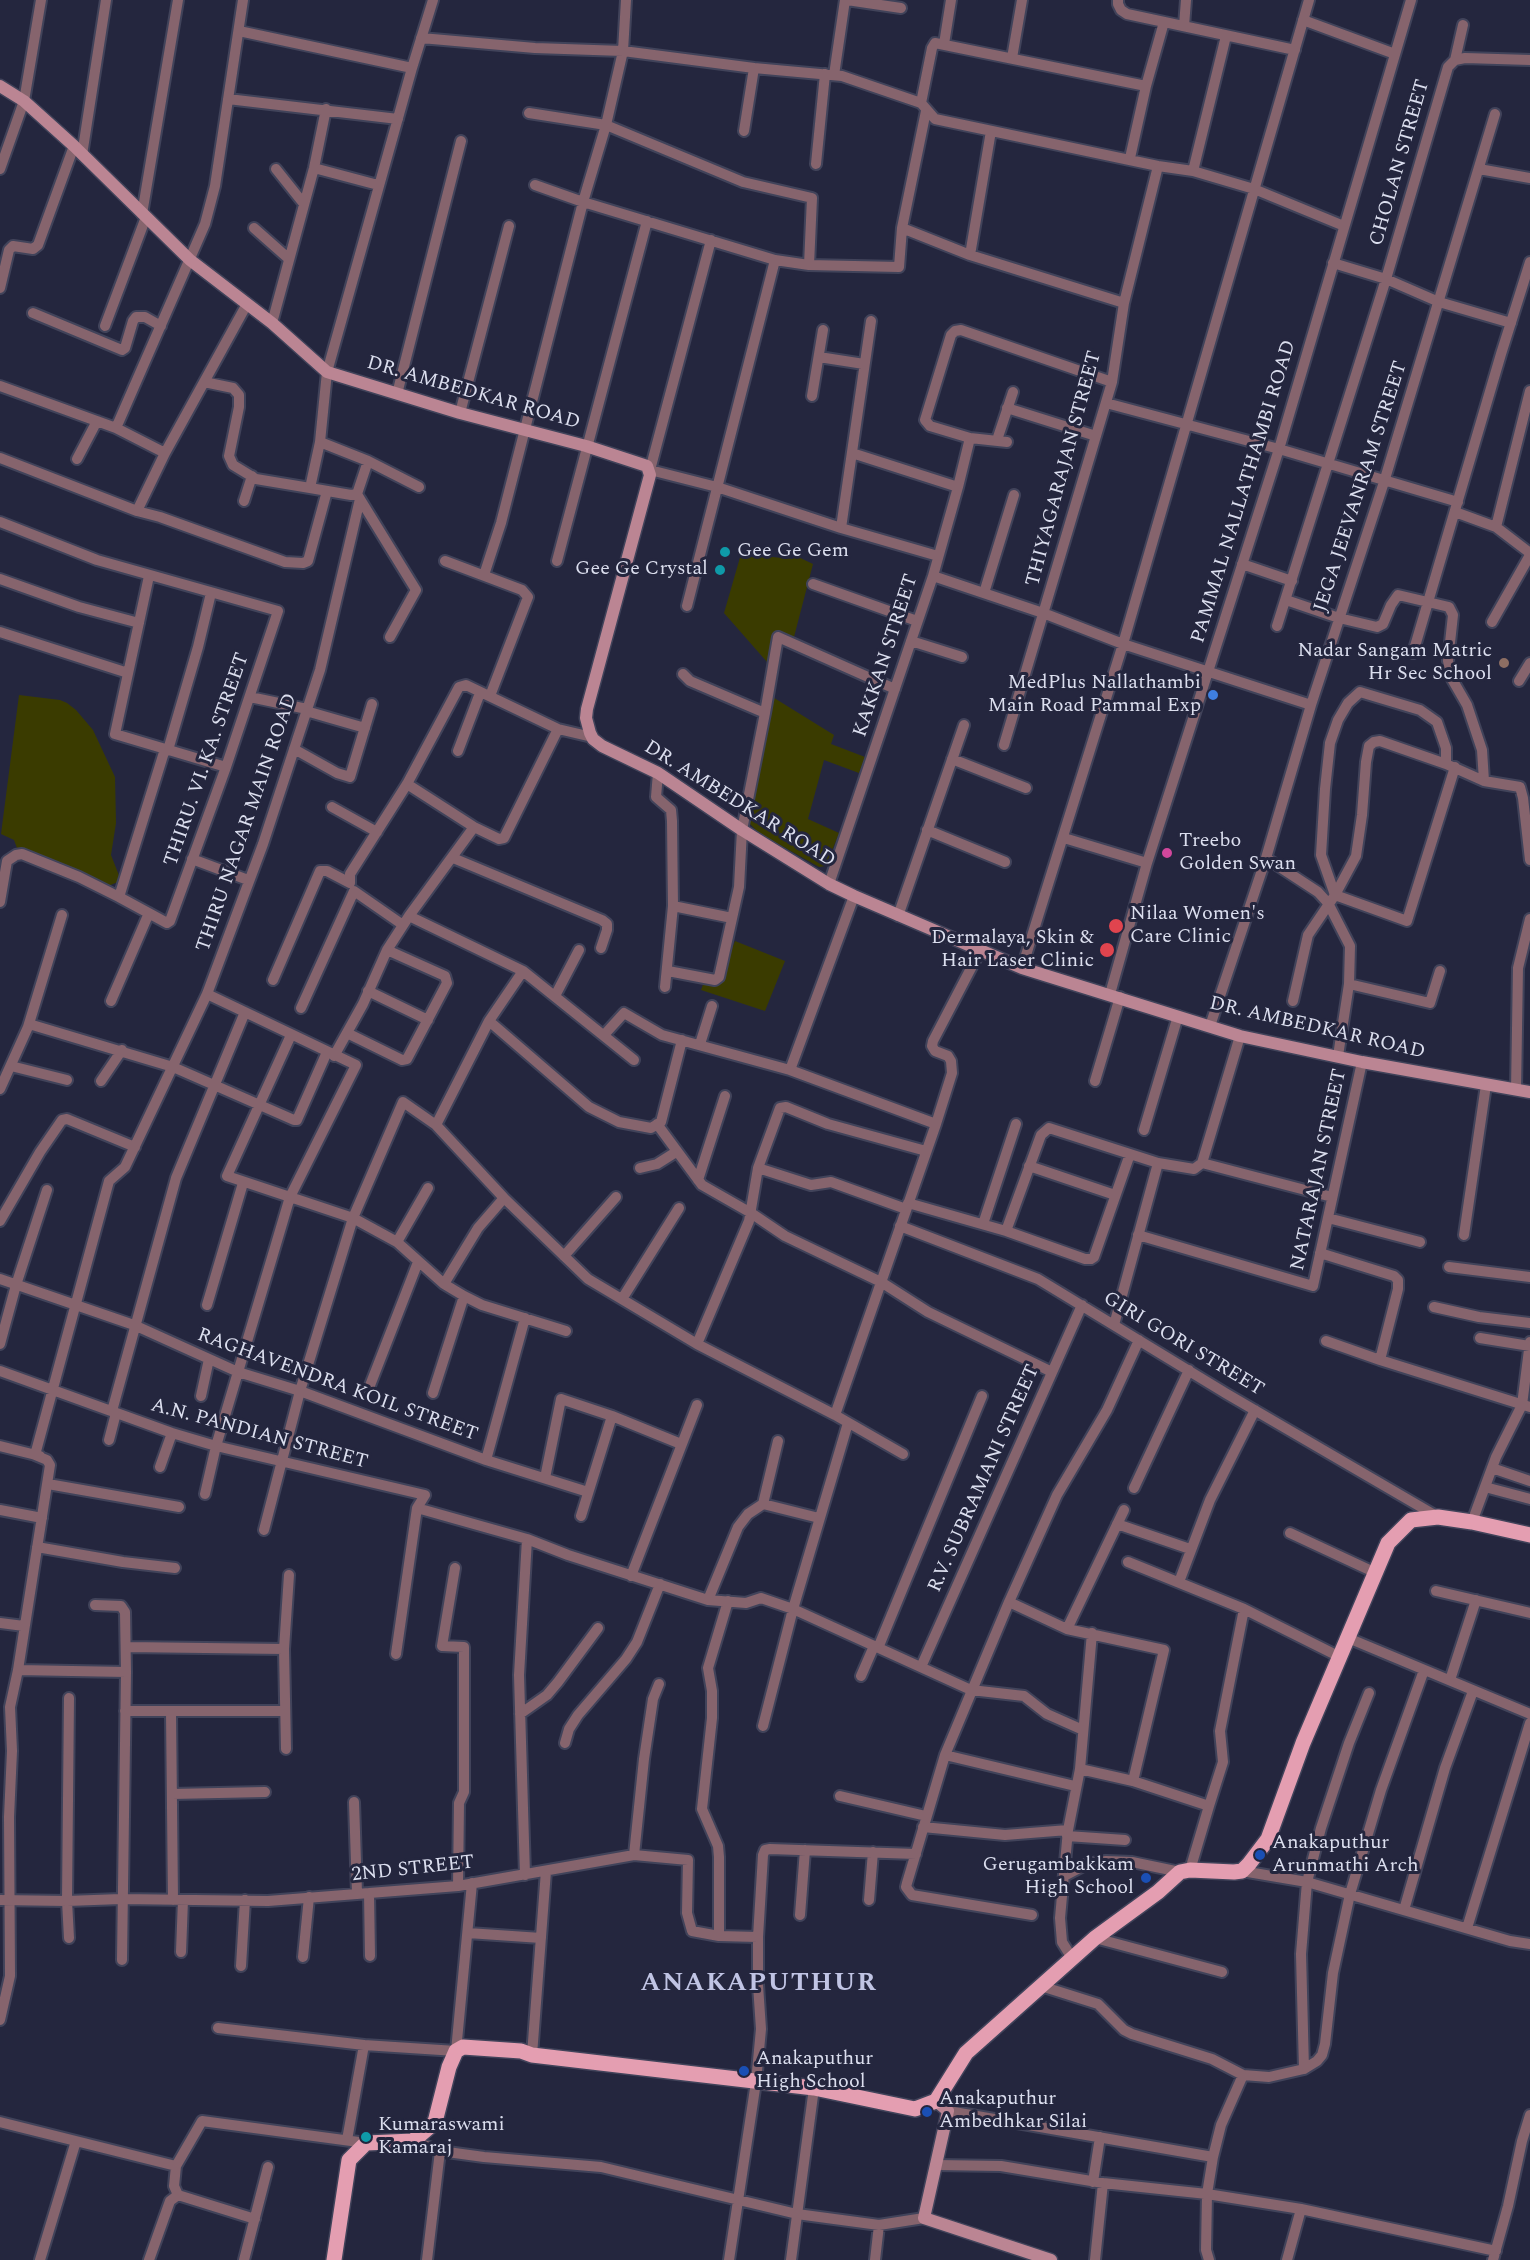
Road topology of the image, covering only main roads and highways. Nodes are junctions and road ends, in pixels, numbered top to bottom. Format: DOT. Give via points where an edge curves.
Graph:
graph roads {
  1 [pos="1530,1535"];
  2 [pos="334,2260"];
  1 -- 2 [label="main road" via="1438,1517 1411,1520 1388,1543 1303,1743 1268,1839 1242,1871 1185,1871 1095,1938 966,2053 942,2106 915,2109 814,2088 471,2046 456,2050 435,2122 413,2141 366,2143 349,2160"];
}
